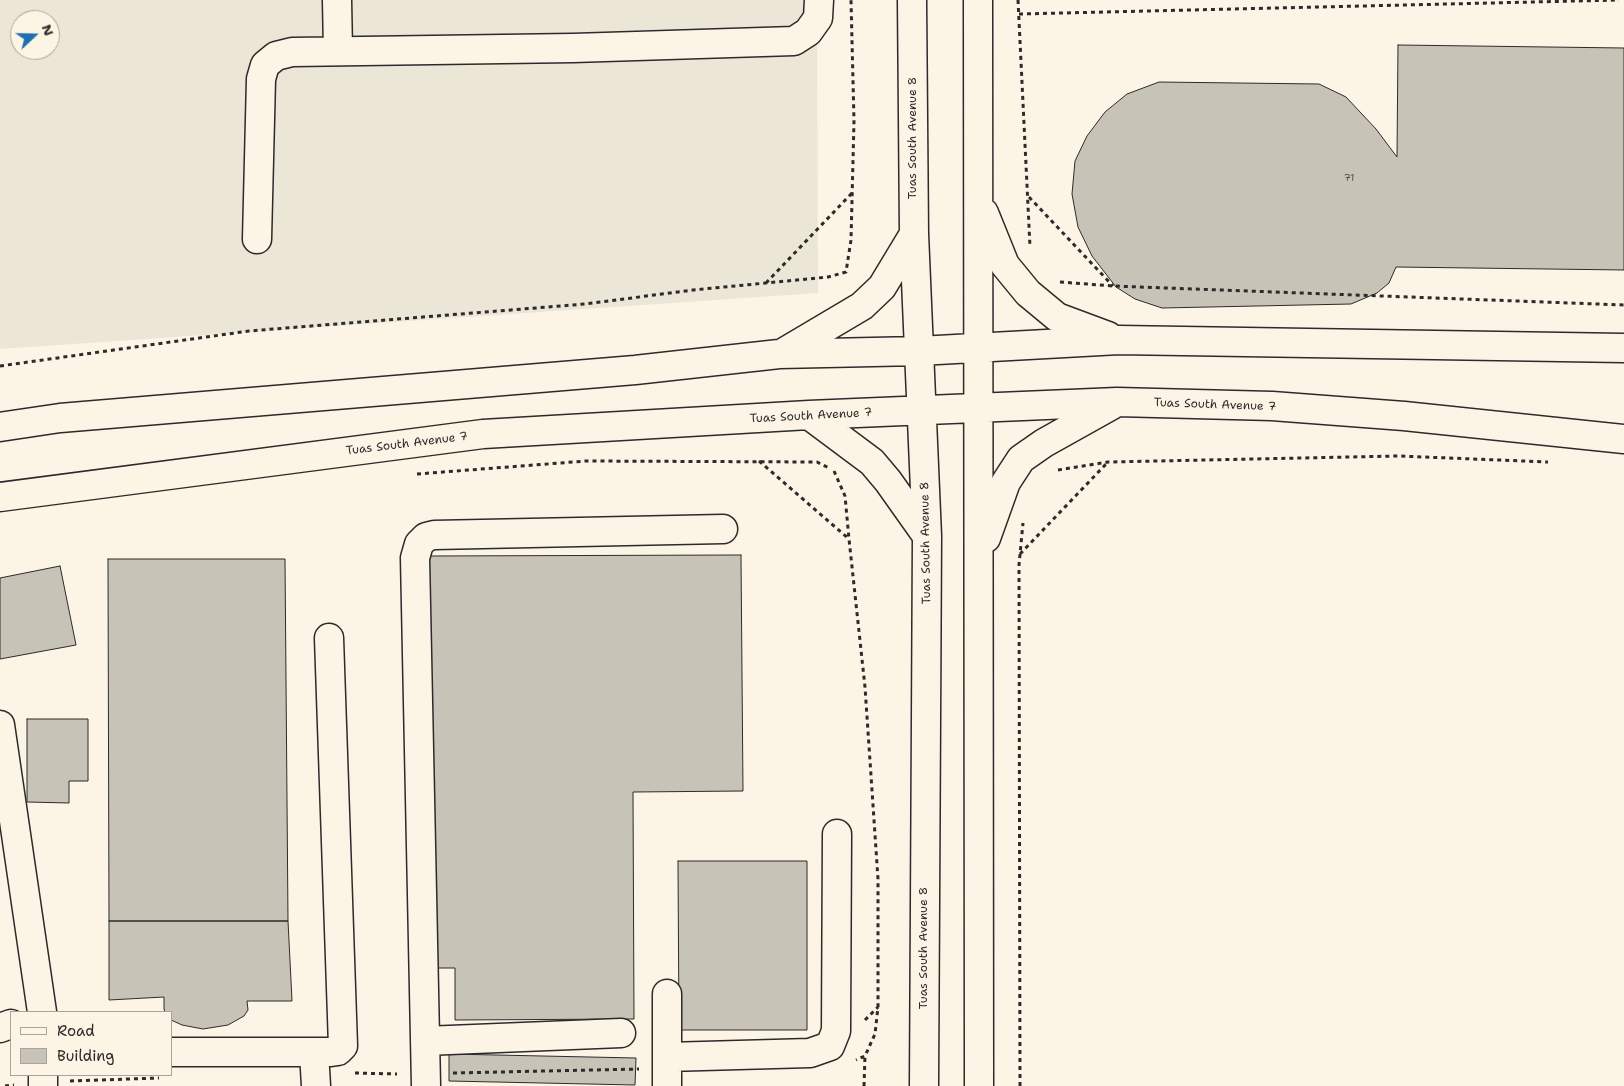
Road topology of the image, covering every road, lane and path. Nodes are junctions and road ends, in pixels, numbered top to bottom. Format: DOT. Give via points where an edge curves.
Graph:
graph roads {
  1 [pos="337,0"];
  2 [pos="819,0"];
  3 [pos="851,0"];
  4 [pos="912,0"];
  5 [pos="978,0"];
  6 [pos="1018,0"];
  7 [pos="1619,0"];
  8 [pos="1019,14"];
  9 [pos="338,51"];
  10 [pos="852,193"];
  11 [pos="1028,197"];
  12 [pos="978,200"];
  13 [pos="914,234"];
  14 [pos="257,239"];
  15 [pos="1031,250"];
  16 [pos="1053,280"];
  17 [pos="766,283"];
  18 [pos="1113,286"];
  19 [pos="1624,305"];
  20 [pos="1119,340"];
  21 [pos="979,348"];
  22 [pos="1624,348"];
  23 [pos="919,351"];
  24 [pos="780,354"];
  25 [pos="0,366"];
  26 [pos="1117,402"];
  27 [pos="980,408"];
  28 [pos="923,410"];
  29 [pos="809,415"];
  30 [pos="0,427"];
  31 [pos="1624,439"];
  32 [pos="759,461"];
  33 [pos="1108,462"];
  34 [pos="1556,462"];
  35 [pos="1051,471"];
  36 [pos="412,474"];
  37 [pos="0,497"];
  38 [pos="1024,520"];
  39 [pos="723,528"];
  40 [pos="927,536"];
  41 [pos="849,539"];
  42 [pos="1020,554"];
  43 [pos="978,560"];
  44 [pos="329,638"];
  45 [pos="0,725"];
  46 [pos="837,834"];
  47 [pos="667,994"];
  48 [pos="42,1011"];
  49 [pos="621,1033"];
  50 [pos="425,1041"];
  51 [pos="172,1052"];
  52 [pos="865,1056"];
  53 [pos="849,1062"];
  54 [pos="315,1070"];
  55 [pos="667,1071"];
  56 [pos="160,1078"];
  57 [pos="426,1080"];
  58 [pos="43,1081"];
  59 [pos="5,1086"];
  60 [pos="864,1086"];
  61 [pos="924,1086"];
  62 [pos="979,1086"];
  63 [pos="1020,1086"];
  1 -- 9 [label="street"];
  2 -- 9 [label="street" via="818,18 808,32 794,41"];
  3 -- 10 [label="path"];
  4 -- 13 [label="street, Tuas South Avenue 8"];
  5 -- 12 [label="street"];
  6 -- 8 [label="path"];
  7 -- 8 [label="path"];
  8 -- 11 [label="path"];
  9 -- 14 [label="street" via="292,52 276,56 265,65 261,78"];
  10 -- 17 [label="path"];
  10 -- 17 [label="path" via="851,240 846,272 828,277"];
  11 -- 15 [label="path"];
  11 -- 18 [label="path"];
  12 -- 20 [label="street" via="1006,265 1028,293 1057,317"];
  12 -- 21 [label="street"];
  13 -- 23 [label="street, Tuas South Avenue 8"];
  13 -- 24 [label="street" via="882,287 862,306"];
  16 -- 18 [label="path" via="1075,285"];
  17 -- 25 [label="path" via="585,304 250,331"];
  18 -- 19 [label="path"];
  20 -- 21 [label="street"];
  20 -- 22 [label="street"];
  21 -- 23 [label="street"];
  21 -- 27 [label="street"];
  23 -- 24 [label="street"];
  23 -- 28 [label="street, Tuas South Avenue 8"];
  24 -- 30 [label="street" via="635,370 60,418"];
  26 -- 27 [label="street, Tuas South Avenue 7"];
  26 -- 31 [label="street, Tuas South Avenue 7" via="1272,406"];
  26 -- 43 [label="street" via="1021,459 1006,482"];
  27 -- 28 [label="street, Tuas South Avenue 7"];
  27 -- 43 [label="street"];
  28 -- 29 [label="street, Tuas South Avenue 7"];
  28 -- 40 [label="street, Tuas South Avenue 8"];
  29 -- 37 [label="street, Tuas South Avenue 7" via="483,434"];
  29 -- 40 [label="street" via="872,462"];
  32 -- 36 [label="path" via="586,461"];
  32 -- 41 [label="path"];
  32 -- 41 [label="path" via="817,462 835,471 845,496"];
  33 -- 34 [label="path" via="1399,456"];
  33 -- 35 [label="path"];
  33 -- 42 [label="path"];
  38 -- 42 [label="path"];
  39 -- 50 [label="street" via="434,534 419,544 415,558"];
  40 -- 61 [label="street, Tuas South Avenue 8"];
  41 -- 52 [label="path" via="865,687 878,879 880,996 875,1034"];
  42 -- 63 [label="path"];
  43 -- 62 [label="street"];
  44 -- 54 [label="street" via="344,1038 343,1046"];
  45 -- 48 [label="street"];
  46 -- 55 [label="street" via="836,1031 830,1046 810,1053"];
  47 -- 55 [label="street"];
  49 -- 50 [label="street"];
  50 -- 57 [label="street"];
  51 -- 54 [label="street"];
  52 -- 53 [label="path"];
  52 -- 60 [label="path"];
  54 -- 57 [label="path"];
  55 -- 57 [label="path" via="594,1068"];
  56 -- 58 [label="path"];
  58 -- 59 [label="path"];
}
